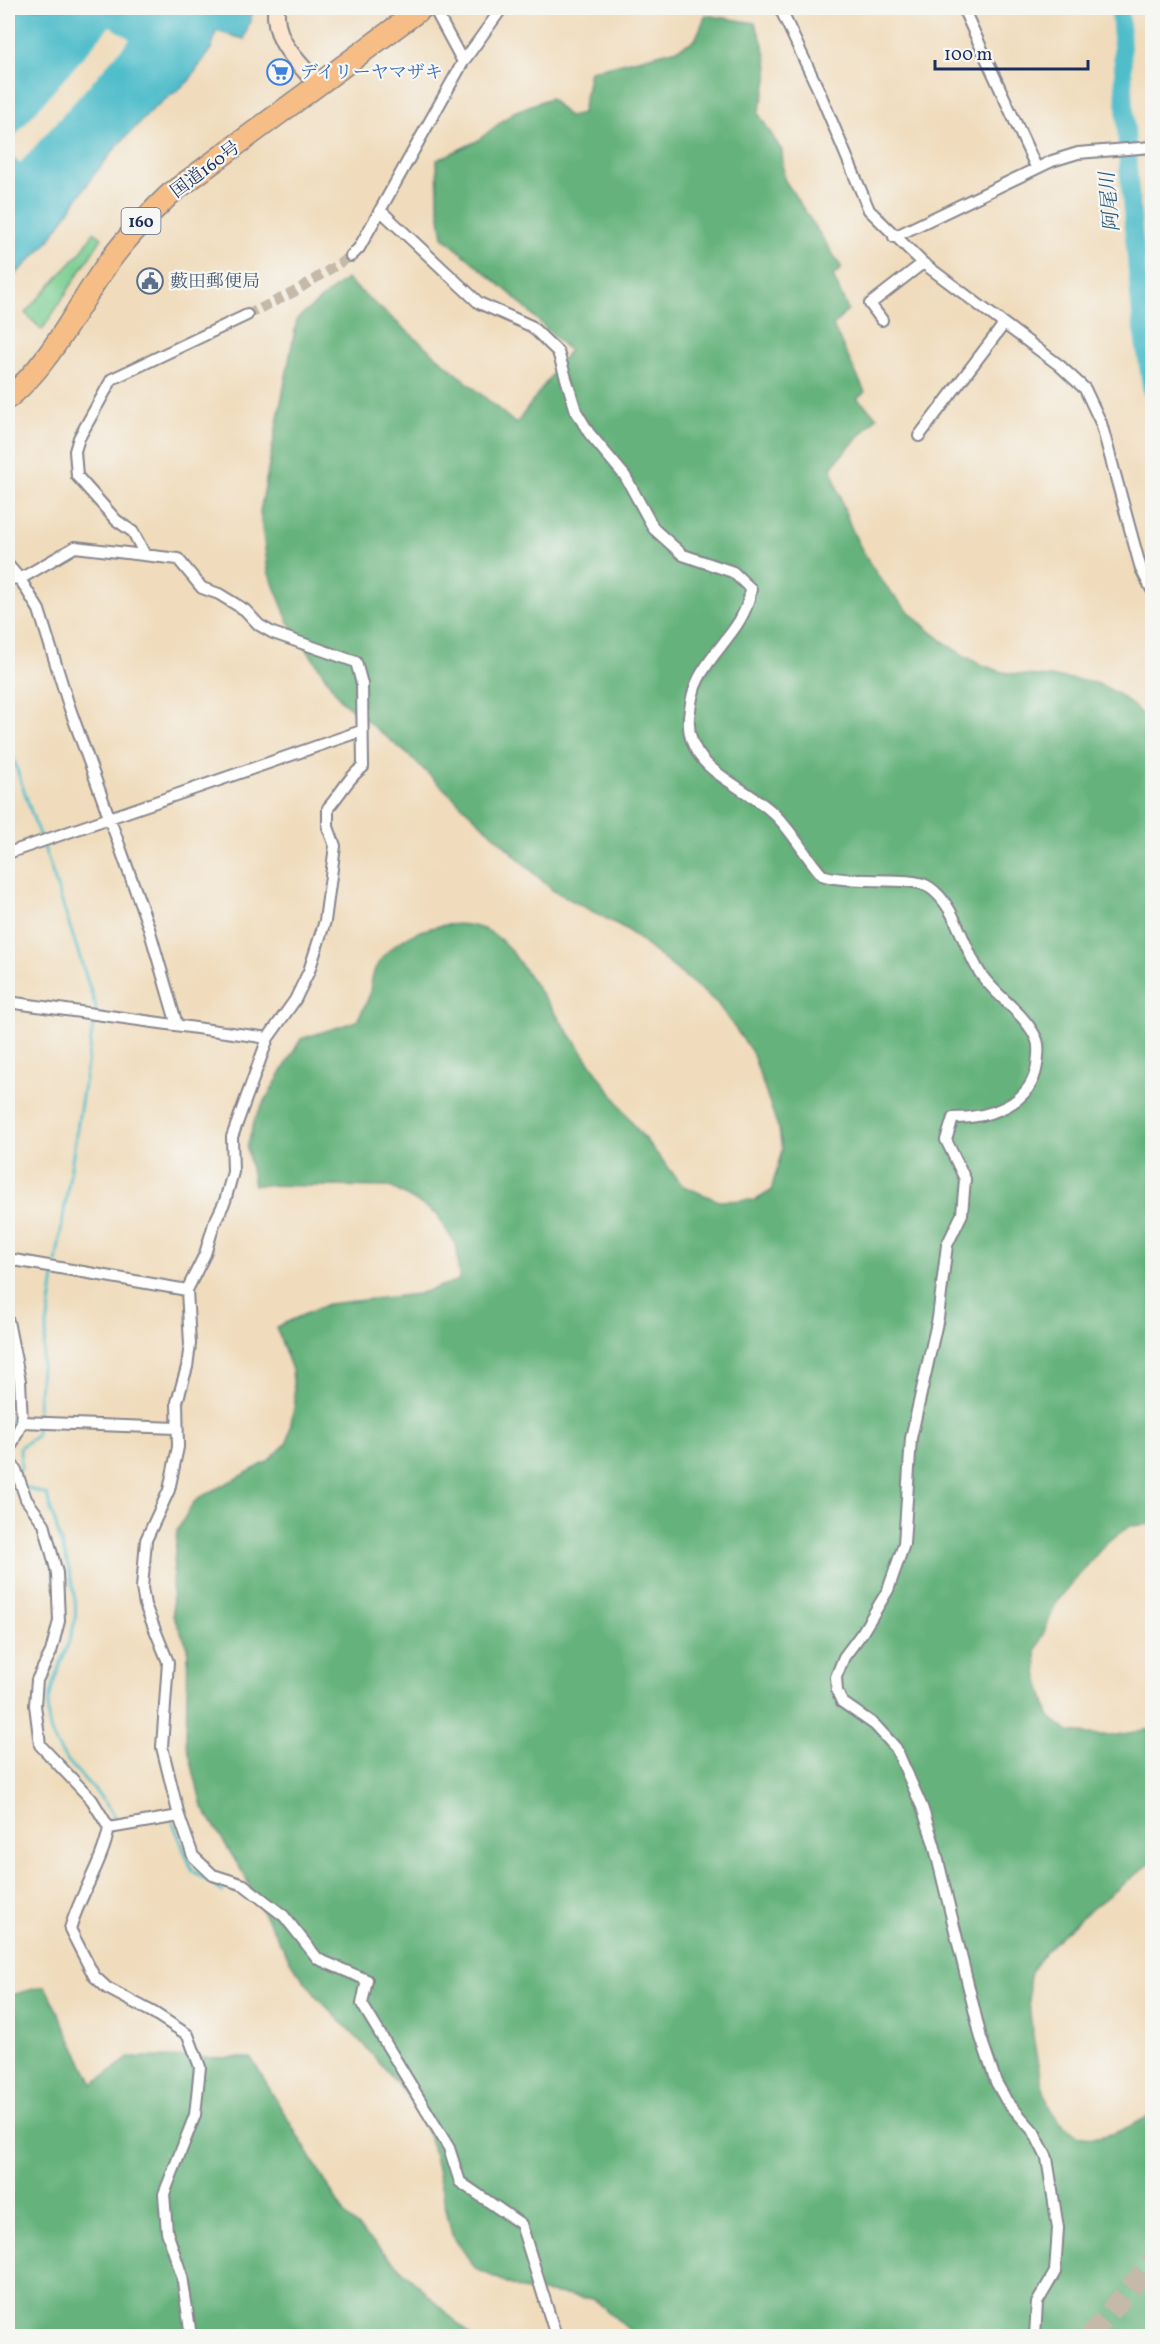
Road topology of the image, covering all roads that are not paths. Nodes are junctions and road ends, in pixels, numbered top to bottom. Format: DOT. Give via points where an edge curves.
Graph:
graph roads {
  1 [pos="276,8"];
  2 [pos="422,8"];
  3 [pos="434,8"];
  4 [pos="502,8"];
  5 [pos="780,8"];
  6 [pos="963,8"];
  7 [pos="464,62"];
  8 [pos="318,85"];
  9 [pos="1147,148"];
  10 [pos="1036,166"];
  11 [pos="380,210"];
  12 [pos="894,237"];
  13 [pos="351,256"];
  14 [pos="923,263"];
  15 [pos="247,315"];
  16 [pos="882,320"];
  17 [pos="1004,324"];
  18 [pos="8,398"];
  19 [pos="919,436"];
  20 [pos="146,555"];
  21 [pos="8,565"];
  22 [pos="8,578"];
  23 [pos="20,579"];
  24 [pos="1152,590"];
  25 [pos="361,731"];
  26 [pos="110,819"];
  27 [pos="8,853"];
  28 [pos="8,1002"];
  29 [pos="177,1025"];
  30 [pos="268,1038"];
  31 [pos="8,1259"];
  32 [pos="187,1290"];
  33 [pos="8,1321"];
  34 [pos="22,1422"];
  35 [pos="176,1428"];
  36 [pos="8,1453"];
  37 [pos="8,1459"];
  38 [pos="179,1816"];
  39 [pos="109,1828"];
  40 [pos="191,2337"];
  41 [pos="556,2337"];
  42 [pos="1035,2337"];
  1 -- 8 [label="main road" via="275,25 282,43"];
  2 -- 8 [label="highway, 国道160号 / 160"];
  3 -- 7 [label="street"];
  4 -- 7 [label="street"];
  5 -- 12 [label="street" via="869,210"];
  6 -- 10 [label="street"];
  7 -- 11 [label="street"];
  8 -- 18 [label="highway, 国道160号 / 160" via="170,194 135,227 55,345"];
  9 -- 10 [label="street" via="1078,153"];
  10 -- 12 [label="street"];
  11 -- 13 [label="street"];
  11 -- 42 [label="street" via="472,298 531,326 558,352 576,411 625,476 654,529 682,555 733,573 750,589 748,609 691,695 688,731 702,761 772,812 822,875 880,882 920,881 929,887 959,929 980,973 1014,1006 1038,1040 1036,1074 1015,1104 979,1118 953,1118 946,1140 964,1179 962,1214 947,1245 938,1318 911,1438 903,1551 888,1590 844,1657 836,1677 842,1702 888,1737 922,1807 981,2038 996,2082 1034,2132 1047,2158 1059,2228 1055,2272 1037,2303"];
  12 -- 14 [label="street"];
  14 -- 16 [label="street" via="870,304"];
  14 -- 17 [label="street"];
  15 -- 20 [label="street" via="112,379 79,438 75,452 77,476 116,520 134,532"];
  17 -- 19 [label="street"];
  17 -- 24 [label="street" via="1085,389 1101,423 1141,569"];
  20 -- 23 [label="street" via="75,547"];
  20 -- 25 [label="street" via="178,559 202,588 245,610 273,633 356,662 362,684"];
  21 -- 23 [label="street"];
  22 -- 23 [label="street"];
  23 -- 26 [label="street" via="39,610"];
  25 -- 26 [label="street"];
  25 -- 30 [label="street" via="363,767 328,808 328,826 335,846 325,921 295,1000"];
  26 -- 27 [label="street"];
  26 -- 29 [label="street" via="148,925"];
  28 -- 29 [label="street"];
  29 -- 30 [label="street"];
  30 -- 32 [label="street" via="232,1137 233,1172 225,1202"];
  31 -- 32 [label="street"];
  32 -- 35 [label="street" via="190,1344 177,1401"];
  33 -- 34 [label="street" via="20,1381"];
  34 -- 35 [label="street"];
  34 -- 36 [label="street"];
  35 -- 38 [label="street" via="175,1468 146,1540 142,1588 168,1662 162,1747"];
  37 -- 39 [label="street" via="26,1499 44,1524 57,1574 58,1621 51,1652 37,1680 35,1705 40,1745 92,1800"];
  38 -- 39 [label="street"];
  38 -- 41 [label="street" via="193,1856 213,1875 244,1885 284,1916 318,1959 367,1980 362,2004 449,2148 460,2182 521,2224"];
  39 -- 40 [label="street" via="106,1845 77,1903 70,1929 94,1976 107,1988 188,2036 200,2067 195,2115 164,2194 163,2211 188,2301"];
}
